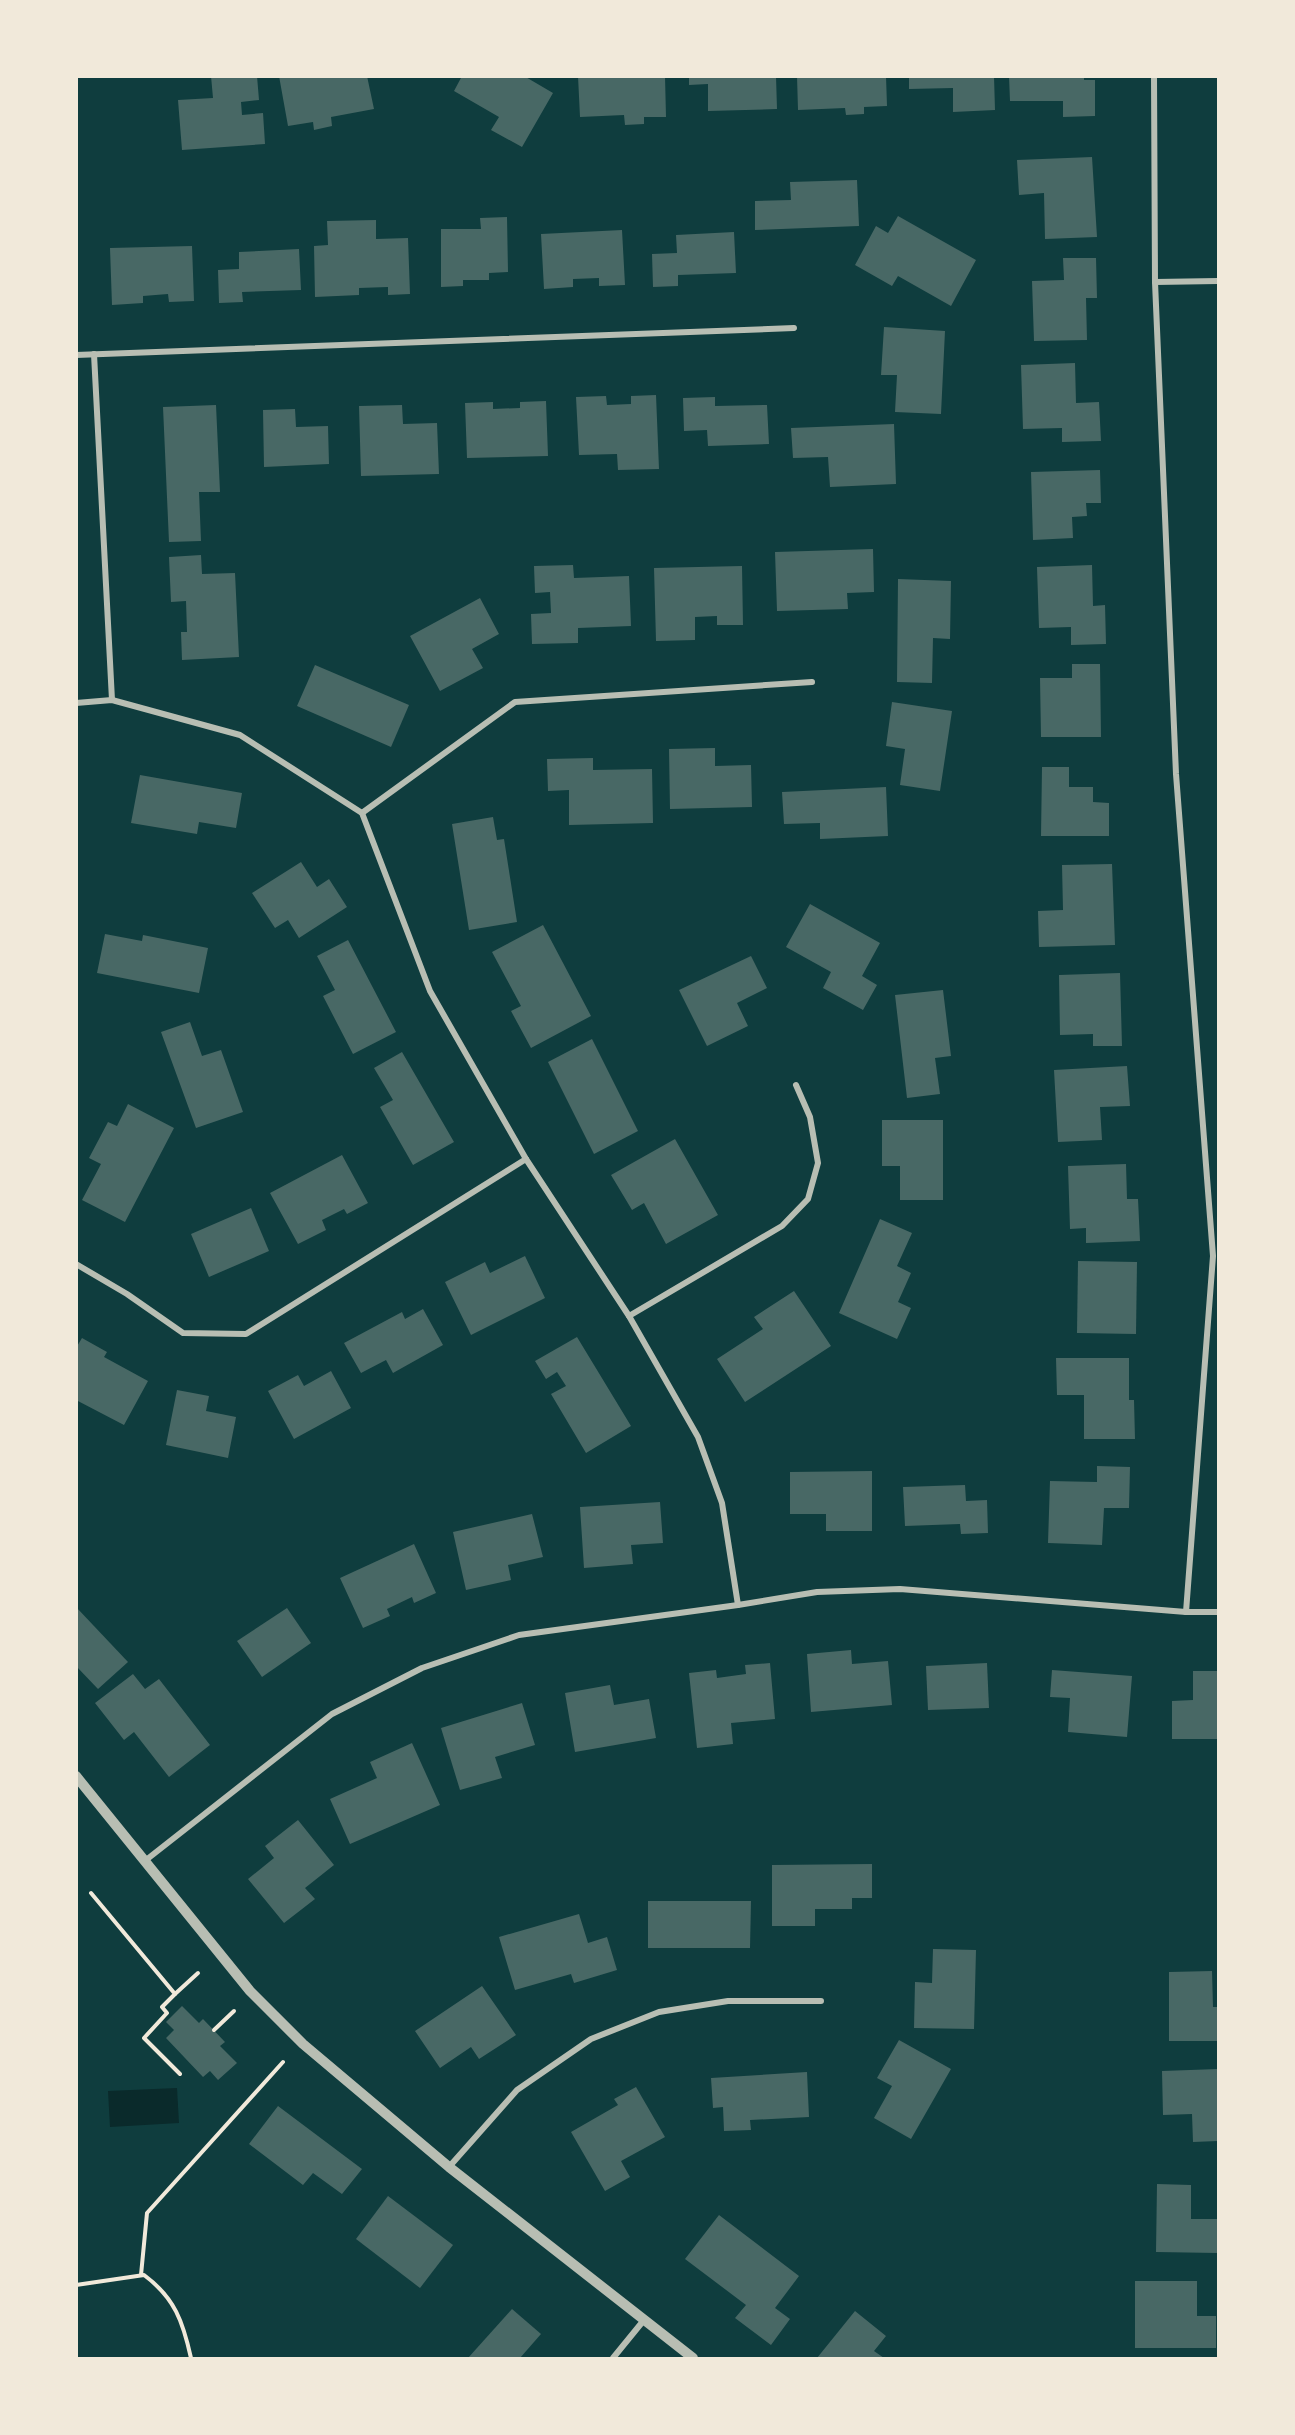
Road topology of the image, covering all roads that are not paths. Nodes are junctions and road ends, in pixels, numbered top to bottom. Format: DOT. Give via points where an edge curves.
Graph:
graph roads {
  1 [pos="1154,76"];
  2 [pos="1218,281"];
  3 [pos="1155,282"];
  4 [pos="794,328"];
  5 [pos="94,354"];
  6 [pos="76,355"];
  7 [pos="812,682"];
  8 [pos="112,700"];
  9 [pos="76,703"];
  10 [pos="362,813"];
  11 [pos="796,1086"];
  12 [pos="526,1159"];
  13 [pos="76,1264"];
  14 [pos="629,1316"];
  15 [pos="738,1605"];
  16 [pos="1186,1612"];
  17 [pos="1218,1612"];
  18 [pos="76,1776"];
  19 [pos="146,1860"];
  20 [pos="821,2001"];
  21 [pos="449,2167"];
  22 [pos="644,2320"];
  23 [pos="613,2358"];
  24 [pos="693,2358"];
  1 -- 3 [label="street"];
  2 -- 3 [label="street"];
  3 -- 16 [label="street" via="1176,774 1213,1256"];
  4 -- 5 [label="street"];
  5 -- 6 [label="street"];
  5 -- 8 [label="street"];
  7 -- 10 [label="street" via="515,702"];
  8 -- 9 [label="street"];
  8 -- 10 [label="street" via="240,735"];
  10 -- 12 [label="street" via="430,991"];
  11 -- 14 [label="street" via="810,1117 818,1163 808,1199 782,1226"];
  12 -- 13 [label="street" via="246,1334 183,1333"];
  12 -- 14 [label="street"];
  14 -- 15 [label="street" via="698,1437 722,1503"];
  15 -- 16 [label="street" via="817,1592 900,1589"];
  15 -- 19 [label="street" via="519,1635 422,1668 332,1714"];
  16 -- 17 [label="street"];
  18 -- 19 [label="street"];
  19 -- 21 [label="street" via="258,1999 328,2068"];
  20 -- 21 [label="street" via="728,2001 658,2012 591,2039 517,2090"];
  21 -- 22 [label="street"];
  22 -- 23 [label="street"];
  22 -- 24 [label="street"];
}
